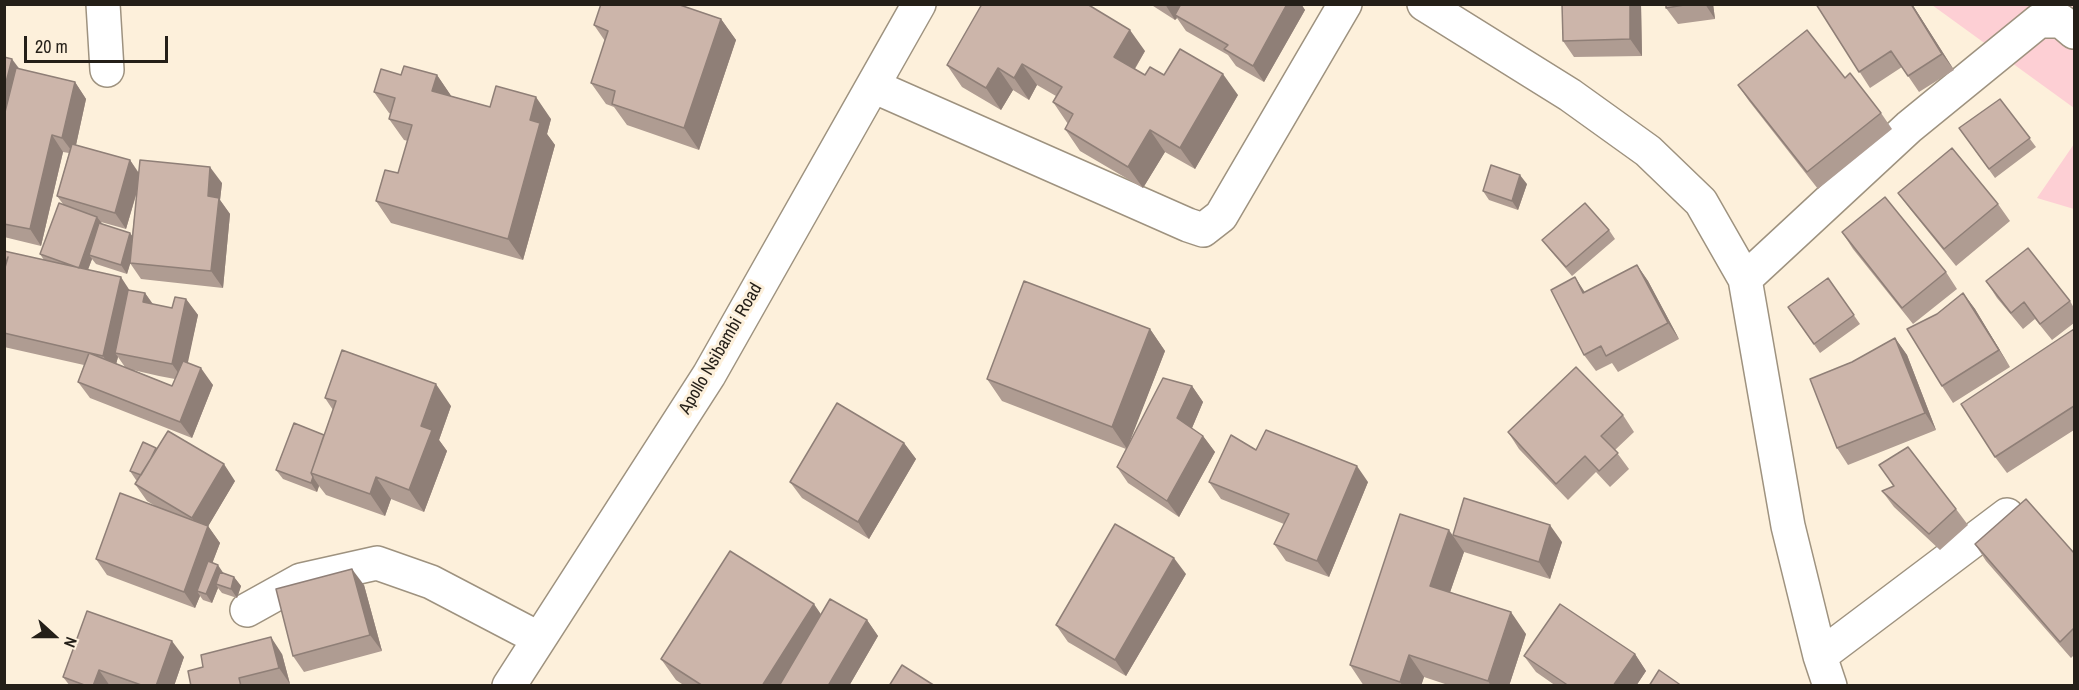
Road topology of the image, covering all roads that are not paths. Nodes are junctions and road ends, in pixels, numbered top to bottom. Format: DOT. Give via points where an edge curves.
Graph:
graph roads {
  1 [pos="103,4"];
  2 [pos="919,4"];
  3 [pos="1345,4"];
  4 [pos="1424,4"];
  5 [pos="2074,32"];
  6 [pos="107,70"];
  7 [pos="873,86"];
  8 [pos="1745,279"];
  9 [pos="2007,515"];
  10 [pos="247,610"];
  11 [pos="538,638"];
  12 [pos="1825,671"];
  13 [pos="509,686"];
  1 -- 6 [label="street"];
  2 -- 7 [label="street, Apollo Nsibambi Road"];
  3 -- 7 [label="street" via="1221,216 1203,230"];
  4 -- 8 [label="street" via="1570,95 1648,151 1701,202"];
  5 -- 8 [label="street" via="2061,21 2039,21 1909,127"];
  7 -- 11 [label="street, Apollo Nsibambi Road" via="709,375"];
  8 -- 12 [label="street" via="1788,526"];
  9 -- 12 [label="street"];
  10 -- 11 [label="street" via="301,580 377,563 430,582"];
  11 -- 13 [label="street, Apollo Nsibambi Road"];
}
